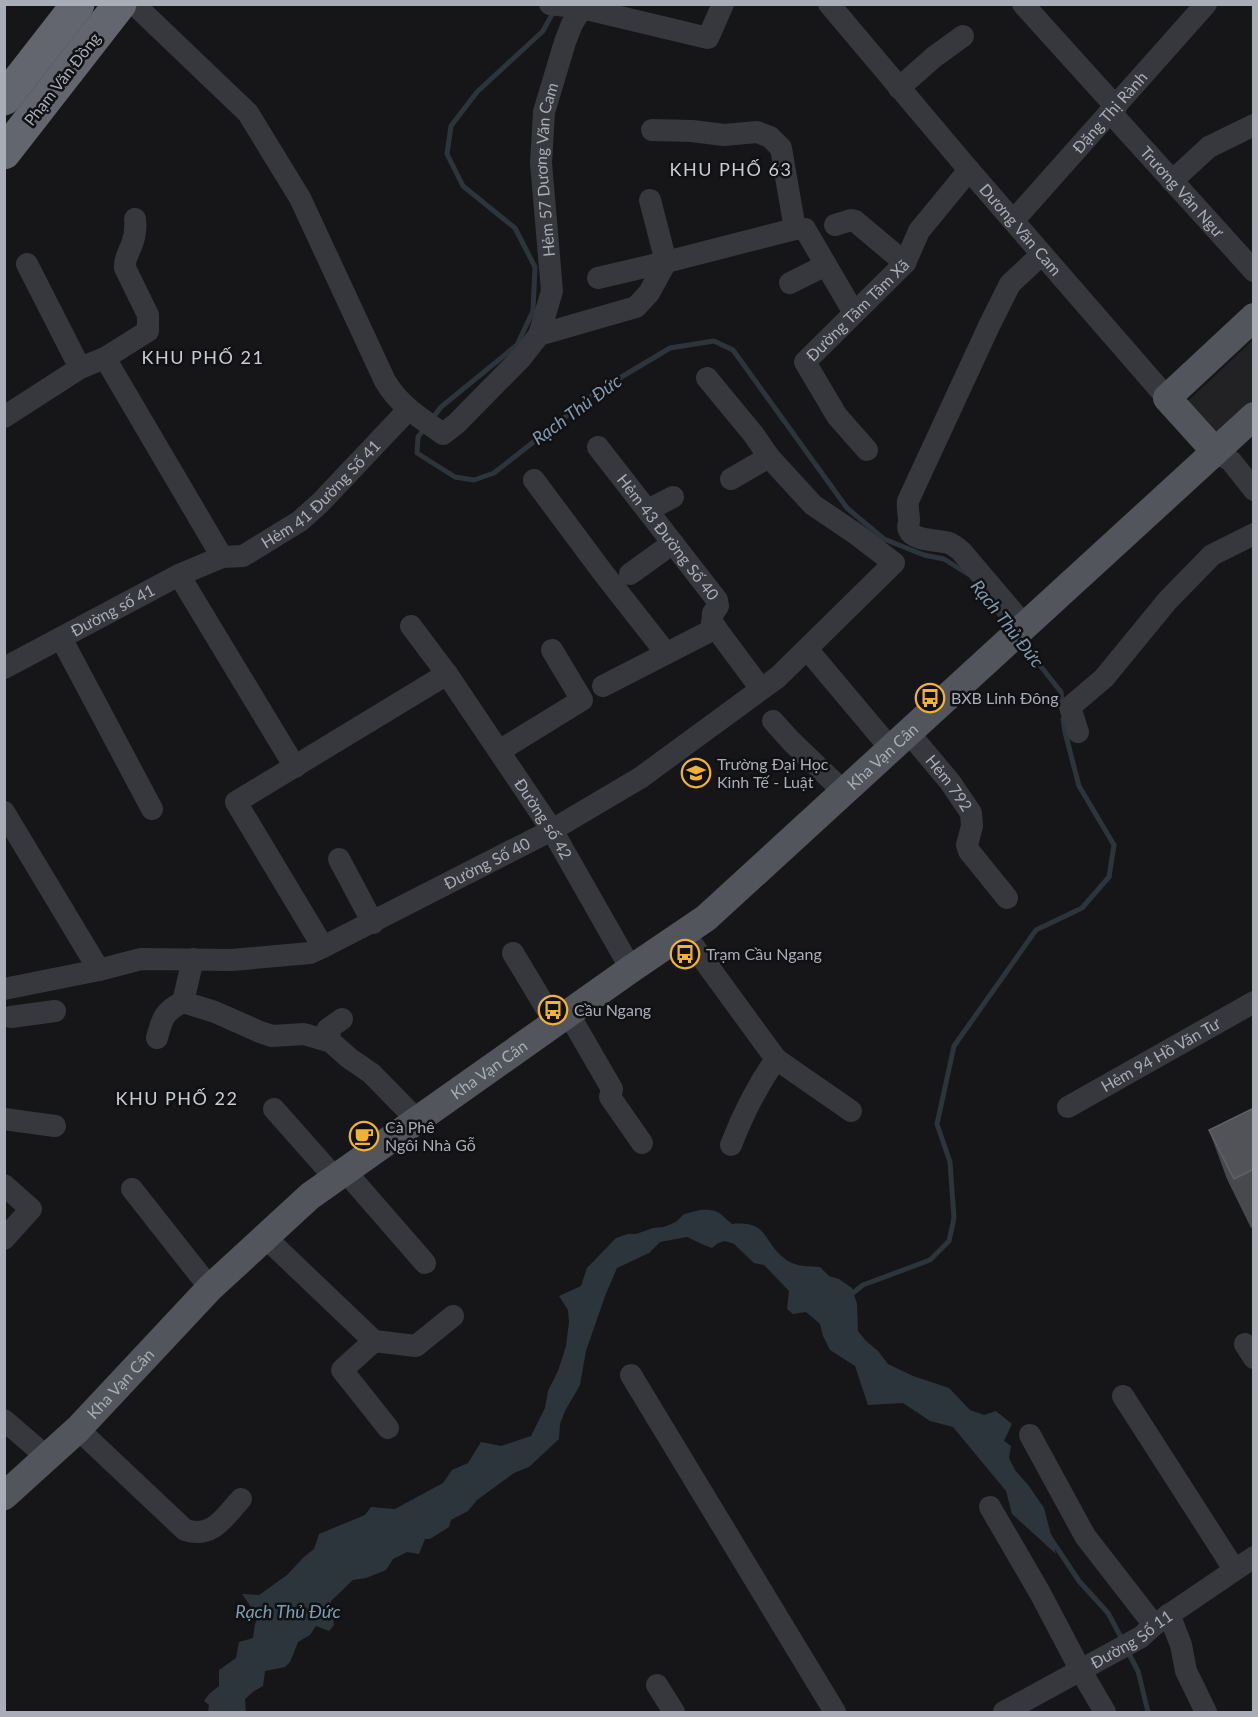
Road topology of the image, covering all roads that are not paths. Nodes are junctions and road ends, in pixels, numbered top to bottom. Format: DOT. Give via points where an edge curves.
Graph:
graph roads {
  1 [pos="78,4"];
  2 [pos="120,4"];
  3 [pos="134,4"];
  4 [pos="550,4"];
  5 [pos="723,4"];
  6 [pos="829,4"];
  7 [pos="1206,4"];
  8 [pos="1027,6"];
  9 [pos="582,8"];
  10 [pos="963,36"];
  11 [pos="899,88"];
  12 [pos="4,99"];
  13 [pos="1114,110"];
  14 [pos="1254,125"];
  15 [pos="652,130"];
  16 [pos="4,153"];
  17 [pos="969,170"];
  18 [pos="1172,181"];
  19 [pos="650,200"];
  20 [pos="135,219"];
  21 [pos="1014,220"];
  22 [pos="835,225"];
  23 [pos="795,229"];
  24 [pos="1042,254"];
  25 [pos="666,262"];
  26 [pos="905,263"];
  27 [pos="27,264"];
  28 [pos="826,265"];
  29 [pos="1254,271"];
  30 [pos="598,278"];
  31 [pos="790,283"];
  32 [pos="854,313"];
  33 [pos="1254,317"];
  34 [pos="539,335"];
  35 [pos="105,358"];
  36 [pos="80,368"];
  37 [pos="707,378"];
  38 [pos="1167,398"];
  39 [pos="408,410"];
  40 [pos="1254,416"];
  41 [pos="4,417"];
  42 [pos="598,447"];
  43 [pos="867,450"];
  44 [pos="1215,451"];
  45 [pos="769,457"];
  46 [pos="534,480"];
  47 [pos="731,480"];
  48 [pos="1254,490"];
  49 [pos="673,497"];
  50 [pos="648,510"];
  51 [pos="1254,534"];
  52 [pos="673,543"];
  53 [pos="222,557"];
  54 [pos="630,574"];
  55 [pos="179,575"];
  56 [pos="1024,625"];
  57 [pos="411,626"];
  58 [pos="716,628"];
  59 [pos="61,638"];
  60 [pos="552,650"];
  61 [pos="666,653"];
  62 [pos="812,656"];
  63 [pos="4,668"];
  64 [pos="447,674"];
  65 [pos="603,686"];
  66 [pos="761,689"];
  67 [pos="773,721"];
  68 [pos="1078,732"];
  69 [pos="900,741"];
  70 [pos="499,751"];
  71 [pos="295,767"];
  72 [pos="844,792"];
  73 [pos="152,809"];
  74 [pos="4,812"];
  75 [pos="552,830"];
  76 [pos="339,859"];
  77 [pos="1007,898"];
  78 [pos="373,923"];
  79 [pos="684,933"];
  80 [pos="323,947"];
  81 [pos="513,953"];
  82 [pos="193,959"];
  83 [pos="632,969"];
  84 [pos="99,970"];
  85 [pos="7,988"];
  86 [pos="183,1002"];
  87 [pos="1254,1002"];
  88 [pos="55,1011"];
  89 [pos="8,1017"];
  90 [pos="562,1018"];
  91 [pos="342,1020"];
  92 [pos="157,1038"];
  93 [pos="331,1042"];
  94 [pos="776,1059"];
  95 [pos="1068,1107"];
  96 [pos="274,1108"];
  97 [pos="851,1111"];
  98 [pos="4,1119"];
  99 [pos="417,1120"];
  100 [pos="55,1126"];
  101 [pos="642,1143"];
  102 [pos="731,1145"];
  103 [pos="340,1175"];
  104 [pos="4,1185"];
  105 [pos="132,1189"];
  106 [pos="265,1237"];
  107 [pos="4,1239"];
  108 [pos="426,1263"];
  109 [pos="210,1288"];
  110 [pos="453,1316"];
  111 [pos="374,1341"];
  112 [pos="631,1375"];
  113 [pos="1123,1396"];
  114 [pos="4,1420"];
  115 [pos="388,1428"];
  116 [pos="78,1429"];
  117 [pos="1030,1435"];
  118 [pos="48,1458"];
  119 [pos="4,1496"];
  120 [pos="241,1499"];
  121 [pos="990,1508"];
  122 [pos="1254,1557"];
  123 [pos="1234,1569"];
  124 [pos="1155,1625"];
  125 [pos="1084,1669"];
  126 [pos="657,1685"];
  127 [pos="1043,1704"];
  128 [pos="674,1713"];
  129 [pos="835,1713"];
  130 [pos="1004,1713"];
  131 [pos="1105,1713"];
  132 [pos="1206,1713"];
  1 -- 12 [label="highway, Phạm Văn Đồng"];
  2 -- 16 [label="highway, Phạm Văn Đồng"];
  3 -- 39 [label="street" via="248,113 300,198 385,381"];
  4 -- 9 [label="street"];
  5 -- 9 [label="street" via="708,38"];
  6 -- 11 [label="street, Dương Văn Cam"];
  7 -- 13 [label="street, Đặng Thị Rành"];
  8 -- 13 [label="street, Trương Văn Ngư"];
  9 -- 34 [label="street, Hẻm 57 Dương Văn Cam" via="572,24 544,112 541,163 552,291"];
  10 -- 11 [label="street"];
  11 -- 17 [label="street, Dương Văn Cam"];
  13 -- 18 [label="street, Trương Văn Ngư"];
  13 -- 21 [label="street, Đặng Thị Rành"];
  14 -- 18 [label="street" via="1209,147"];
  15 -- 23 [label="street" via="724,135 757,132 770,137 781,148"];
  17 -- 21 [label="street, Dương Văn Cam"];
  17 -- 26 [label="street, Đường Tâm Tâm Xã" via="919,231"];
  18 -- 29 [label="street, Trương Văn Ngư"];
  19 -- 25 [label="street"];
  20 -- 35 [label="street" via="132,245 124,261 148,315 148,331"];
  21 -- 24 [label="street, Dương Văn Cam"];
  22 -- 26 [label="street" via="855,221"];
  23 -- 25 [label="street"];
  23 -- 28 [label="street" via="806,229"];
  24 -- 38 [label="street, Dương Văn Cam"];
  24 -- 56 [label="street" via="1010,284 907,510 911,534 954,545 962,551"];
  25 -- 30 [label="street"];
  25 -- 34 [label="street" via="649,293 636,307"];
  26 -- 32 [label="street, Đường Tâm Tâm Xã"];
  27 -- 36 [label="street"];
  28 -- 31 [label="street"];
  28 -- 32 [label="street"];
  32 -- 43 [label="street, Đường Tâm Tâm Xã" via="805,362 837,416"];
  33 -- 38 [label="main road"];
  34 -- 39 [label="street" via="443,434"];
  35 -- 36 [label="street"];
  35 -- 53 [label="street"];
  36 -- 41 [label="street"];
  37 -- 45 [label="street"];
  38 -- 44 [label="main road, Dương Văn Cam"];
  39 -- 53 [label="street, Hẻm 41 Đường Số 41" via="300,521 243,556"];
  40 -- 44 [label="main road"];
  42 -- 50 [label="street, Hẻm 43 Đường Số 40"];
  44 -- 48 [label="street" via="1231,461"];
  44 -- 56 [label="main road"];
  45 -- 47 [label="street"];
  45 -- 62 [label="street, Đường Số 40" via="813,506 894,564"];
  46 -- 61 [label="street"];
  49 -- 50 [label="street"];
  50 -- 52 [label="street, Hẻm 43 Đường Số 40"];
  51 -- 68 [label="street" via="1212,555 1168,600 1104,678 1070,707"];
  52 -- 54 [label="street"];
  52 -- 58 [label="street, Hẻm 43 Đường Số 40" via="717,600 712,618"];
  53 -- 55 [label="street, Đường số 41"];
  55 -- 59 [label="street, Đường số 41"];
  55 -- 71 [label="street"];
  56 -- 69 [label="main road, Kha Vạn Cân"];
  57 -- 64 [label="street, Đường số 42"];
  58 -- 61 [label="street"];
  58 -- 66 [label="street"];
  59 -- 63 [label="street, Đường số 41"];
  59 -- 73 [label="street"];
  60 -- 70 [label="street" via="582,700"];
  61 -- 65 [label="street"];
  62 -- 66 [label="street, Đường Số 40"];
  62 -- 69 [label="street, Hẻm 792"];
  64 -- 70 [label="street, Đường số 42"];
  64 -- 71 [label="street"];
  66 -- 75 [label="street, Đường Số 40" via="640,778"];
  67 -- 72 [label="street"];
  69 -- 72 [label="main road, Kha Vạn Cân"];
  69 -- 77 [label="street, Hẻm 792" via="950,782 971,813 969,851"];
  70 -- 75 [label="street, Đường số 42"];
  71 -- 80 [label="street" via="236,802"];
  72 -- 79 [label="main road, Kha Vạn Cân" via="706,918"];
  74 -- 84 [label="street"];
  75 -- 78 [label="street, Đường Số 40"];
  75 -- 83 [label="street, Đường số 42"];
  76 -- 78 [label="street"];
  78 -- 80 [label="street, Đường Số 40"];
  79 -- 83 [label="main road, Kha Vạn Cân"];
  79 -- 94 [label="street"];
  80 -- 82 [label="street, Đường Số 40" via="310,953"];
  81 -- 90 [label="street"];
  82 -- 84 [label="street, Đường Số 40" via="141,958"];
  82 -- 86 [label="street"];
  83 -- 90 [label="main road, Kha Vạn Cân"];
  84 -- 85 [label="street, Đường Số 40"];
  85 -- 89 [label="street"];
  86 -- 92 [label="street" via="170,1008"];
  86 -- 93 [label="street" via="272,1036 304,1035"];
  87 -- 95 [label="street, Hẻm 94 Hồ Văn Tư"];
  88 -- 89 [label="street"];
  90 -- 99 [label="main road, Kha Vạn Cân"];
  90 -- 101 [label="street" via="612,1089 610,1097"];
  91 -- 93 [label="street" via="328,1029"];
  93 -- 99 [label="street" via="371,1072"];
  94 -- 97 [label="street"];
  94 -- 102 [label="street" via="752,1095"];
  96 -- 103 [label="street"];
  98 -- 100 [label="street"];
  99 -- 103 [label="main road, Kha Vạn Cân"];
  103 -- 106 [label="main road, Kha Vạn Cân"];
  103 -- 108 [label="street"];
  104 -- 107 [label="street" via="31,1209"];
  105 -- 109 [label="street"];
  106 -- 109 [label="main road, Kha Vạn Cân"];
  106 -- 111 [label="street"];
  109 -- 116 [label="main road, Kha Vạn Cân"];
  110 -- 111 [label="street" via="416,1346"];
  111 -- 115 [label="street" via="342,1370"];
  112 -- 129 [label="street"];
  113 -- 123 [label="street"];
  114 -- 118 [label="street"];
  116 -- 118 [label="main road, Kha Vạn Cân"];
  116 -- 120 [label="street" via="185,1530 205,1532"];
  117 -- 124 [label="street" via="1085,1536"];
  118 -- 119 [label="main road, Kha Vạn Cân"];
  121 -- 125 [label="street"];
  122 -- 123 [label="street, Đường Số 11"];
  123 -- 124 [label="street, Đường Số 11"];
  124 -- 125 [label="street, Đường Số 11"];
  124 -- 132 [label="street" via="1181,1645 1186,1671"];
  125 -- 127 [label="street, Đường Số 11"];
  125 -- 131 [label="street"];
  126 -- 128 [label="street"];
  127 -- 130 [label="street, Đường Số 11"];
}
